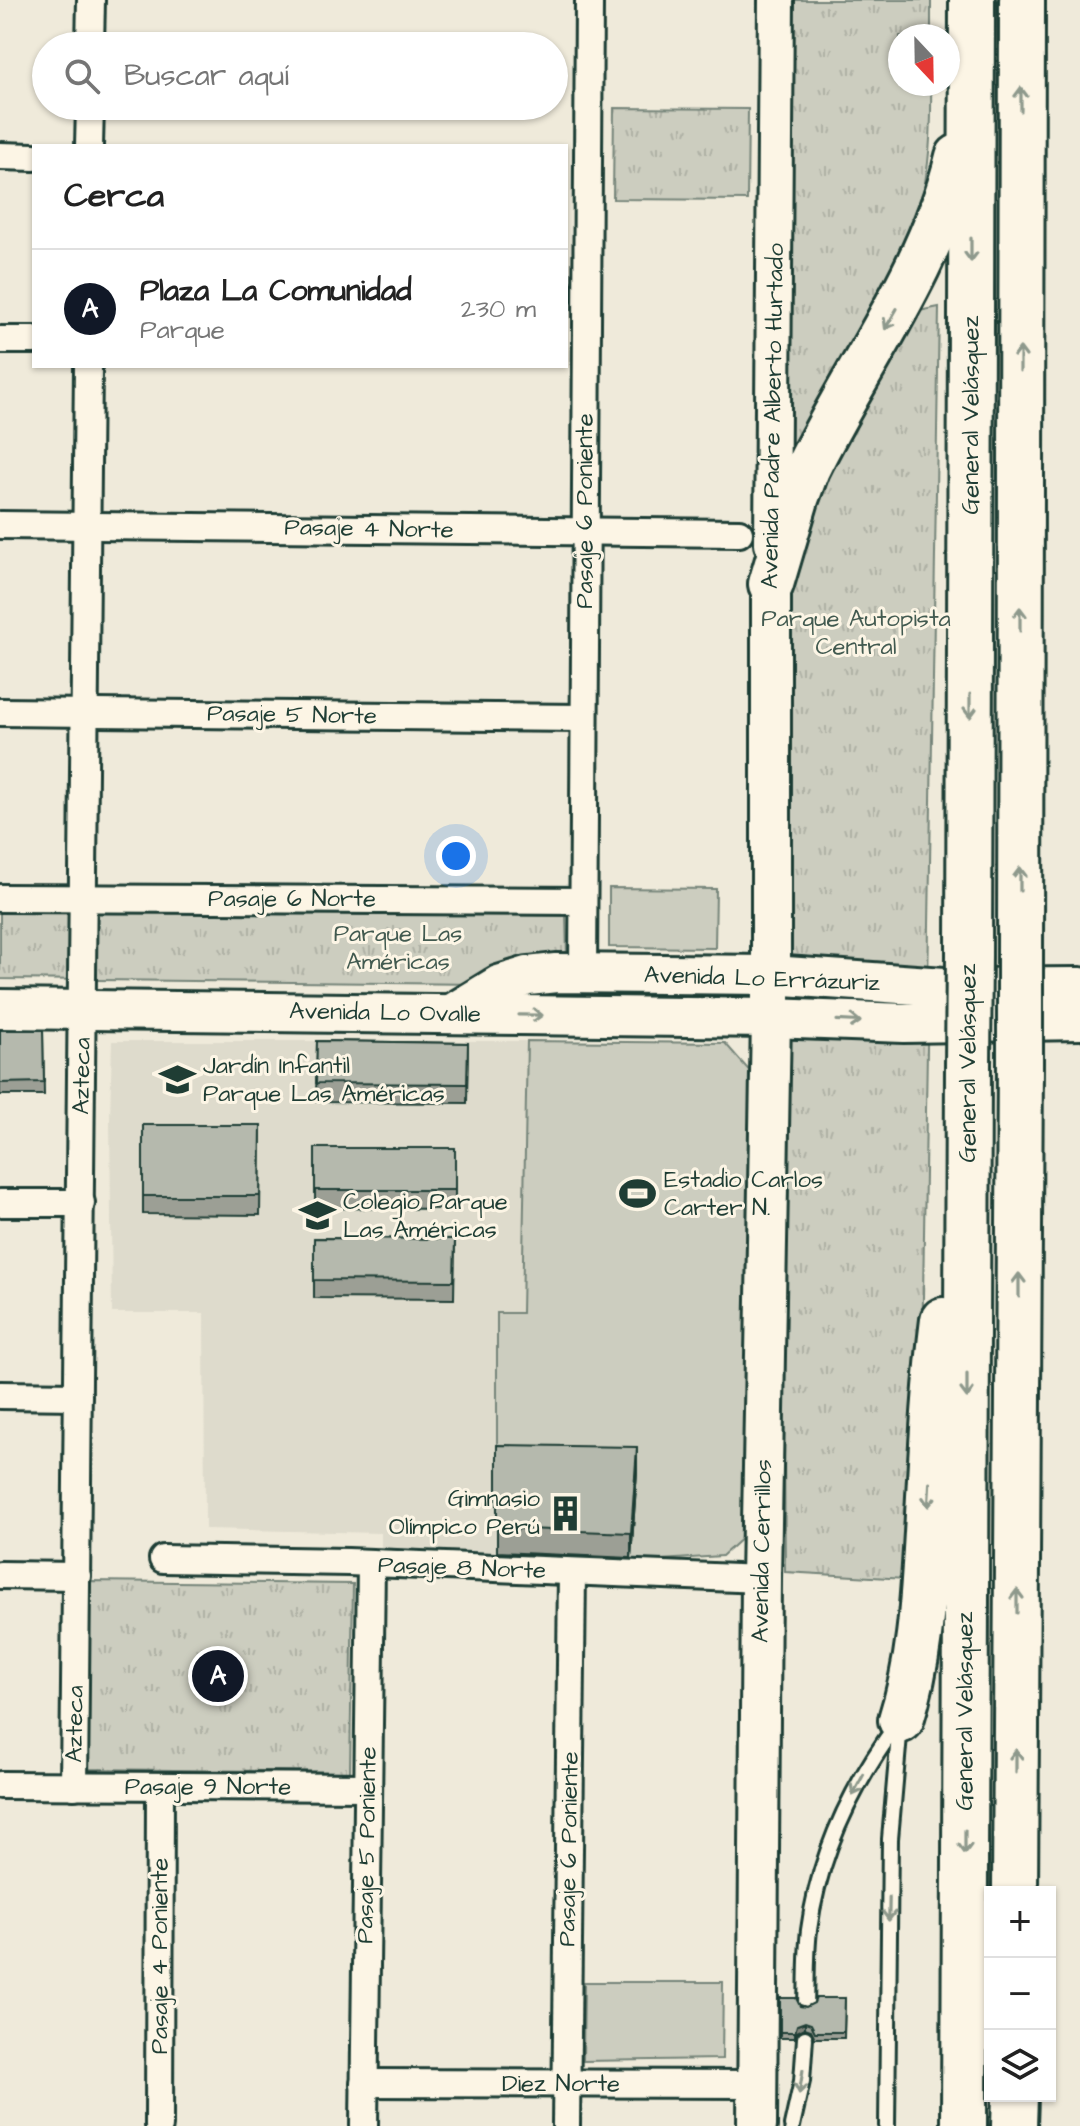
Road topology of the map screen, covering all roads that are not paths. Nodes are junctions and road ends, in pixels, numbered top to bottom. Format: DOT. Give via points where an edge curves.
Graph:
graph roads {
  1 [pos="91,0"];
  2 [pos="589,0"];
  3 [pos="776,0"];
  4 [pos="972,0"];
  5 [pos="1022,0"];
  6 [pos="90,32"];
  7 [pos="972,88"];
  8 [pos="90,120"];
  9 [pos="89,144"];
  10 [pos="0,156"];
  11 [pos="32,157"];
  12 [pos="577,162"];
  13 [pos="0,340"];
  14 [pos="32,340"];
  15 [pos="576,344"];
  16 [pos="88,368"];
  17 [pos="0,525"];
  18 [pos="86,526"];
  19 [pos="585,531"];
  20 [pos="739,533"];
  21 [pos="771,584"];
  22 [pos="0,712"];
  23 [pos="85,713"];
  24 [pos="584,718"];
  25 [pos="0,898"];
  26 [pos="84,898"];
  27 [pos="583,901"];
  28 [pos="583,973"];
  29 [pos="771,975"];
  30 [pos="1080,987"];
  31 [pos="0,1009"];
  32 [pos="83,1010"];
  33 [pos="453,1013"];
  34 [pos="771,1018"];
  35 [pos="1080,1020"];
  36 [pos="968,1168"];
  37 [pos="0,1203"];
  38 [pos="81,1203"];
  39 [pos="0,1395"];
  40 [pos="78,1396"];
  41 [pos="163,1559"];
  42 [pos="371,1564"];
  43 [pos="572,1572"];
  44 [pos="0,1575"];
  45 [pos="77,1576"];
  46 [pos="761,1579"];
  47 [pos="901,1720"];
  48 [pos="0,1785"];
  49 [pos="74,1786"];
  50 [pos="160,1787"];
  51 [pos="368,1787"];
  52 [pos="1015,1886"];
  53 [pos="806,2004"];
  54 [pos="805,2038"];
  55 [pos="364,2083"];
  56 [pos="566,2084"];
  57 [pos="758,2084"];
  58 [pos="1015,2102"];
  59 [pos="159,2126"];
  60 [pos="364,2126"];
  61 [pos="566,2126"];
  62 [pos="757,2126"];
  63 [pos="792,2126"];
  64 [pos="887,2126"];
  65 [pos="964,2126"];
  66 [pos="1014,2126"];
  1 -- 6 [label="street"];
  2 -- 12 [label="street, Pasaje 6 Poniente"];
  3 -- 21 [label="street, Avenida Padre Alberto Hurtado"];
  4 -- 7 [label="highway, General Velásquez"];
  52 -- 5 [label="highway, General Velásquez, one-way, bridge"];
  7 -- 21 [label="highway, one-way" via="939,219 902,300 807,469"];
  7 -- 36 [label="highway, General Velásquez, one-way, bridge"];
  8 -- 9 [label="street"];
  10 -- 11 [label="street"];
  12 -- 15 [label="street, Pasaje 6 Poniente"];
  13 -- 14 [label="street"];
  15 -- 19 [label="street, Pasaje 6 Poniente"];
  16 -- 18 [label="street, Azteca"];
  17 -- 18 [label="street, Pasaje 4 Norte"];
  18 -- 19 [label="street, Pasaje 4 Norte"];
  18 -- 23 [label="street, Azteca"];
  19 -- 20 [label="street, Pasaje 4 Norte"];
  19 -- 24 [label="street, Pasaje 6 Poniente"];
  21 -- 29 [label="main road, Avenida Padre Alberto Hurtado"];
  22 -- 23 [label="street, Pasaje 5 Norte"];
  23 -- 24 [label="street, Pasaje 5 Norte"];
  23 -- 26 [label="street, Azteca"];
  24 -- 27 [label="street, Pasaje 6 Poniente"];
  25 -- 26 [label="street, Pasaje 6 Norte"];
  26 -- 27 [label="street, Pasaje 6 Norte"];
  26 -- 32 [label="street, Azteca"];
  27 -- 28 [label="street, Pasaje 6 Poniente"];
  28 -- 29 [label="main road, Avenida Lo Errázuriz"];
  28 -- 33 [label="main road, Avenida Lo Errázuriz" via="528,976 499,985"];
  29 -- 30 [label="main road, Avenida Lo Errázuriz" via="959,988"];
  29 -- 34 [label="main road, Avenida Cerrillos"];
  31 -- 32 [label="main road, Avenida Lo Ovalle"];
  32 -- 33 [label="main road, Avenida Lo Ovalle"];
  32 -- 38 [label="street, Azteca"];
  33 -- 34 [label="main road, Avenida Lo Ovalle, one-way"];
  34 -- 35 [label="main road, Avenida Lo Errázuriz, one-way" via="904,1023"];
  34 -- 46 [label="main road, Avenida Cerrillos"];
  36 -- 47 [label="highway, one-way" via="936,1376 920,1642"];
  36 -- 65 [label="highway, General Velásquez, one-way"];
  37 -- 38 [label="street"];
  38 -- 40 [label="street, Azteca"];
  39 -- 40 [label="street"];
  40 -- 45 [label="street, Azteca"];
  41 -- 42 [label="street, Pasaje 8 Norte"];
  42 -- 43 [label="street, Pasaje 8 Norte"];
  42 -- 51 [label="street, Pasaje 5 Poniente"];
  43 -- 46 [label="street, Pasaje 8 Norte"];
  43 -- 56 [label="street, Pasaje 6 Poniente"];
  44 -- 45 [label="street"];
  45 -- 49 [label="street, Azteca"];
  46 -- 57 [label="main road, Avenida Cerrillos"];
  47 -- 53 [label="lane, one-way" via="849,1800 825,1862 809,1929"];
  47 -- 64 [label="lane, one-way" via="890,1839"];
  48 -- 49 [label="street, Pasaje 9 Norte"];
  49 -- 50 [label="street, Pasaje 9 Norte"];
  50 -- 51 [label="street, Pasaje 9 Norte"];
  50 -- 59 [label="street, Pasaje 4 Poniente"];
  51 -- 55 [label="street, Pasaje 5 Poniente"];
  54 -- 63 [label="lane, one-way"];
  55 -- 56 [label="street, Diez Norte"];
  55 -- 60 [label="street, Pasaje 5 Poniente"];
  56 -- 57 [label="street, Diez Norte"];
  56 -- 61 [label="street, Pasaje 6 Poniente"];
  57 -- 62 [label="main road, Avenida Cerrillos"];
  58 -- 66 [label="highway"];
}
